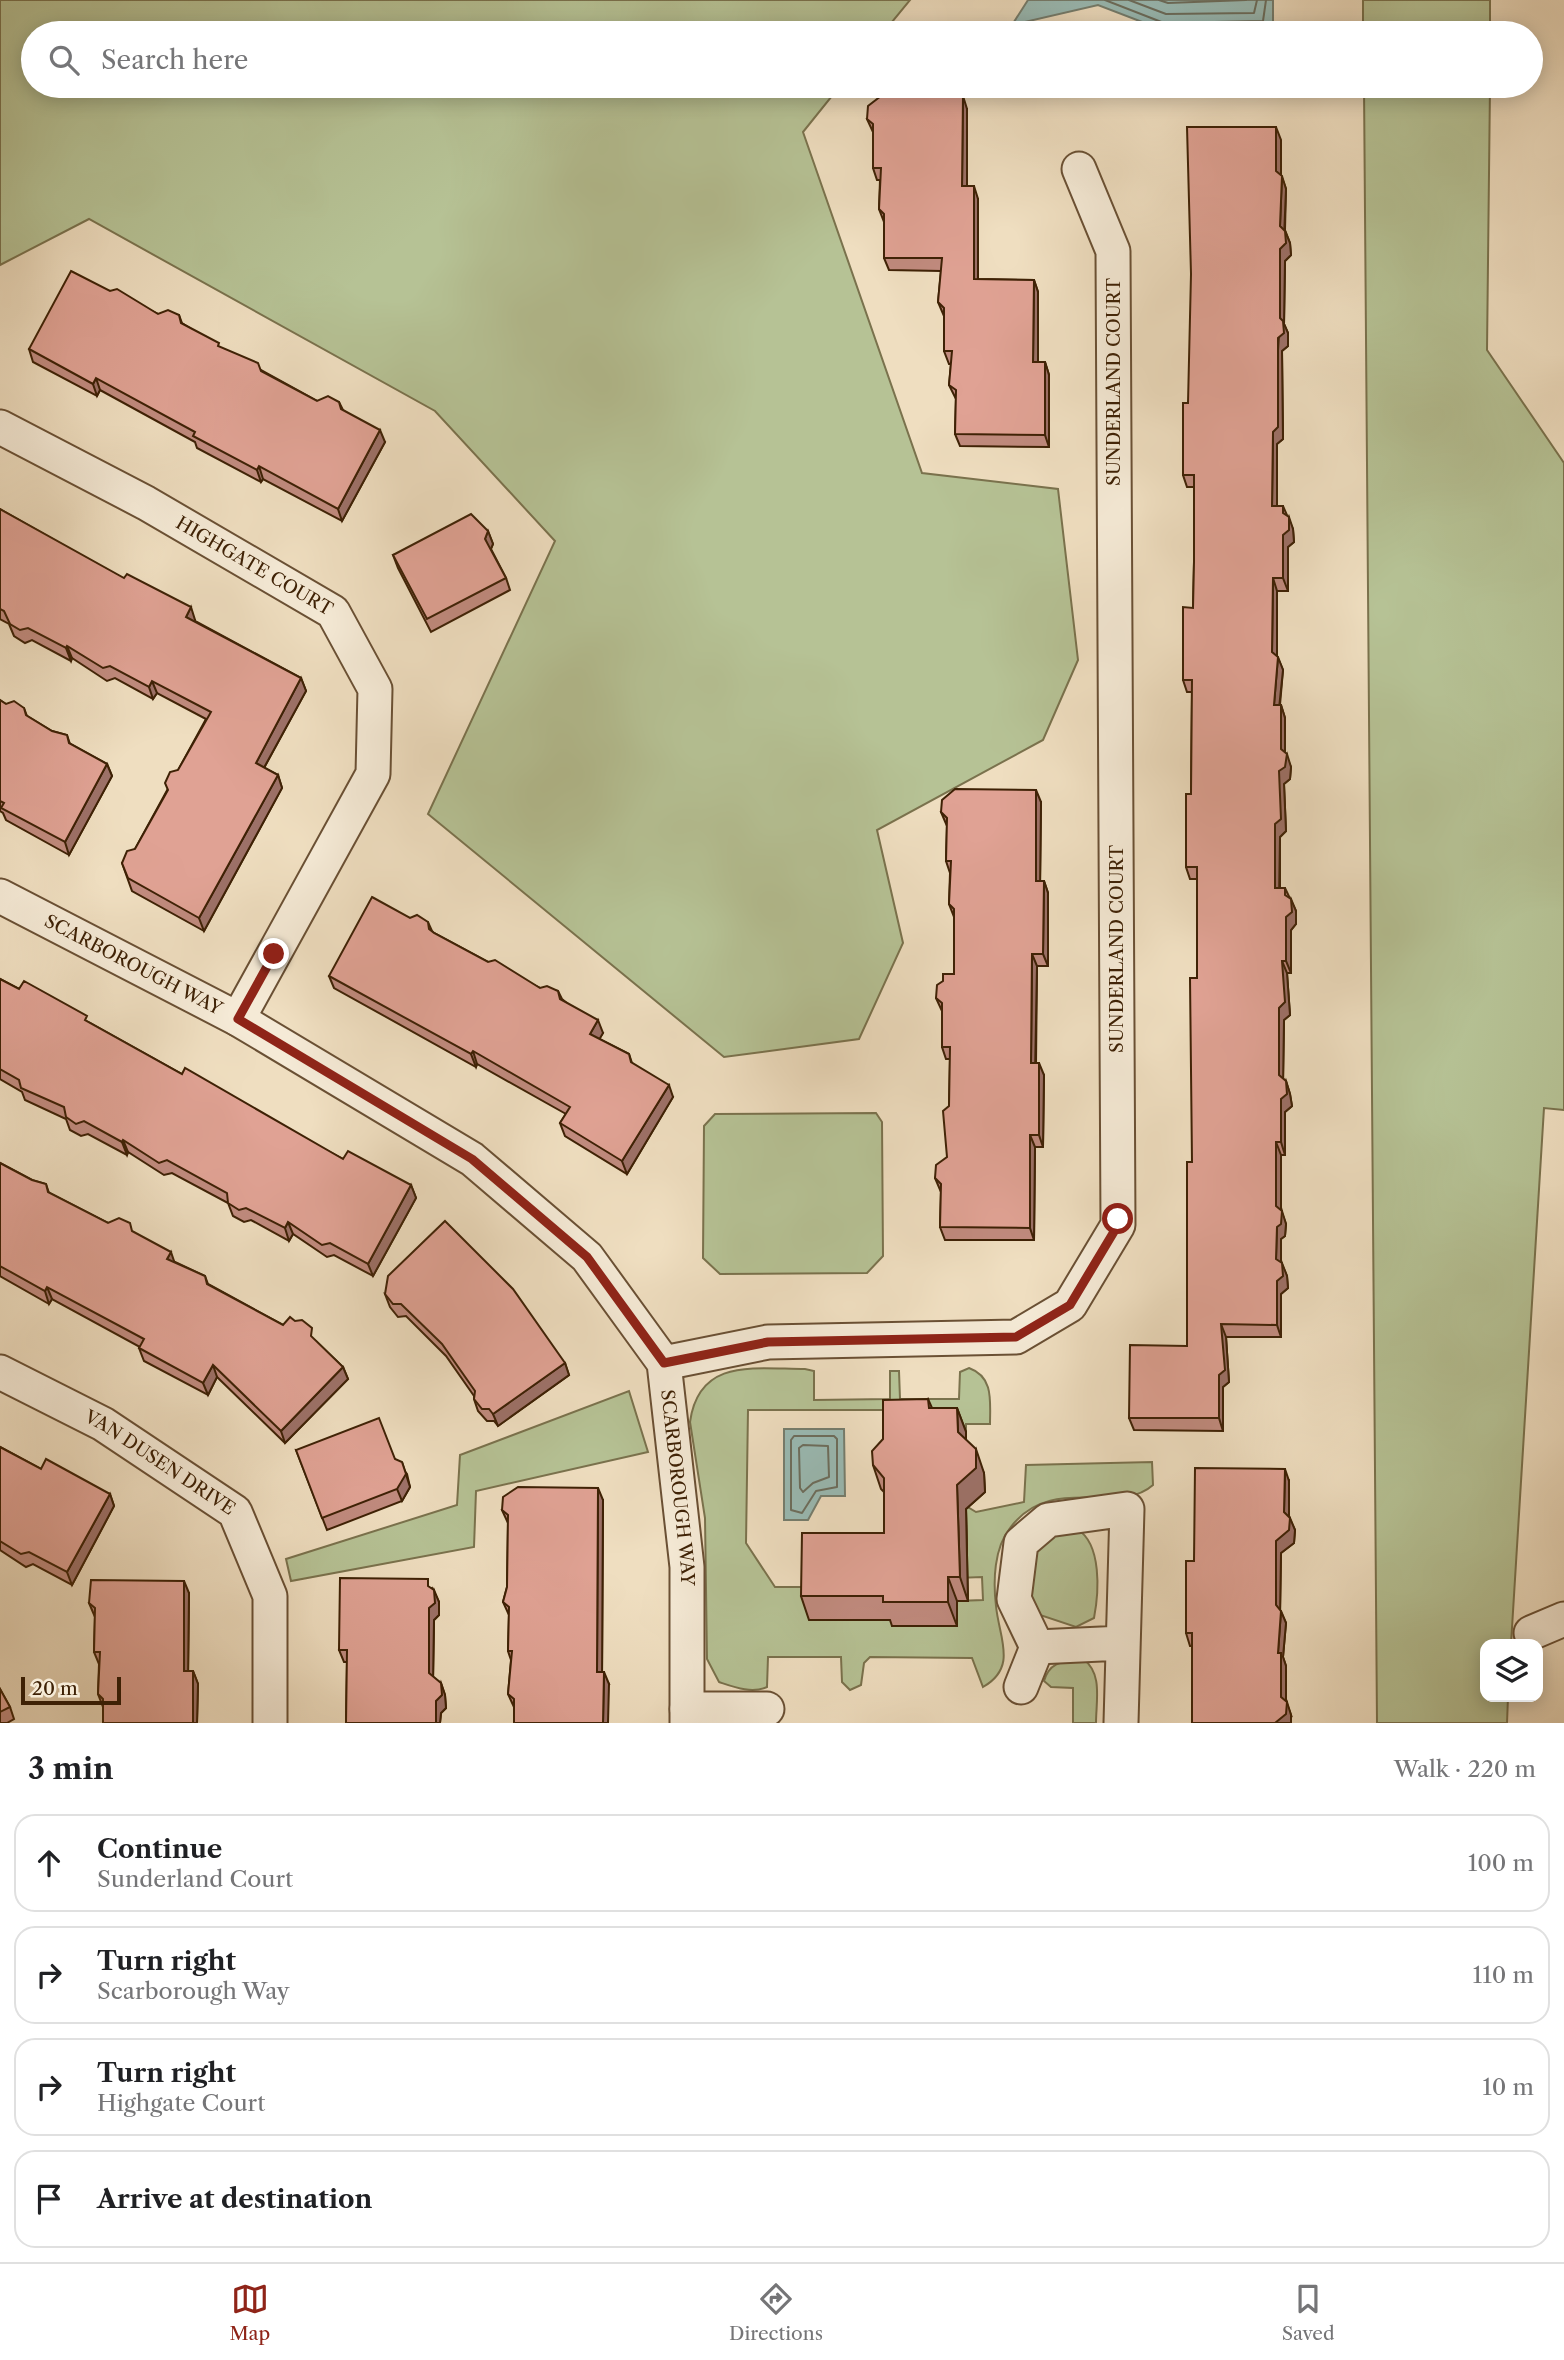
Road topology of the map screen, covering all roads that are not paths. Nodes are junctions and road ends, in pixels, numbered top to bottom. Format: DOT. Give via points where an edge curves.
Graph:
graph roads {
  1 [pos="1079,169"];
  2 [pos="0,427"];
  3 [pos="0,896"];
  4 [pos="238,1019"];
  5 [pos="664,1363"];
  6 [pos="0,1372"];
  7 [pos="1564,1619"];
  8 [pos="1531,1633"];
  9 [pos="1123,1643"];
  10 [pos="1037,1647"];
  11 [pos="1021,1687"];
  12 [pos="767,1709"];
  13 [pos="687,1716"];
  14 [pos="270,1723"];
  15 [pos="1121,1723"];
  1 -- 5 [label="street, SUNDERLAND COURT" via="1113,251 1118,1225 1070,1305 1016,1337 768,1342"];
  2 -- 4 [label="street, HIGHGATE COURT" via="146,503 333,612 375,689 373,774"];
  3 -- 4 [label="street, SCARBOROUGH WAY"];
  4 -- 5 [label="street, SCARBOROUGH WAY" via="472,1159 587,1257"];
  5 -- 13 [label="street, SCARBOROUGH WAY" via="687,1567"];
  6 -- 14 [label="street, VAN DUSEN DRIVE" via="103,1424 235,1512 270,1596"];
  7 -- 8 [label="street"];
  9 -- 10 [label="street"];
  9 -- 10 [label="street" via="1127,1509 1048,1520 1021,1543 1014,1599"];
  9 -- 15 [label="street"];
  10 -- 11 [label="street"];
  12 -- 13 [label="street"];
}
